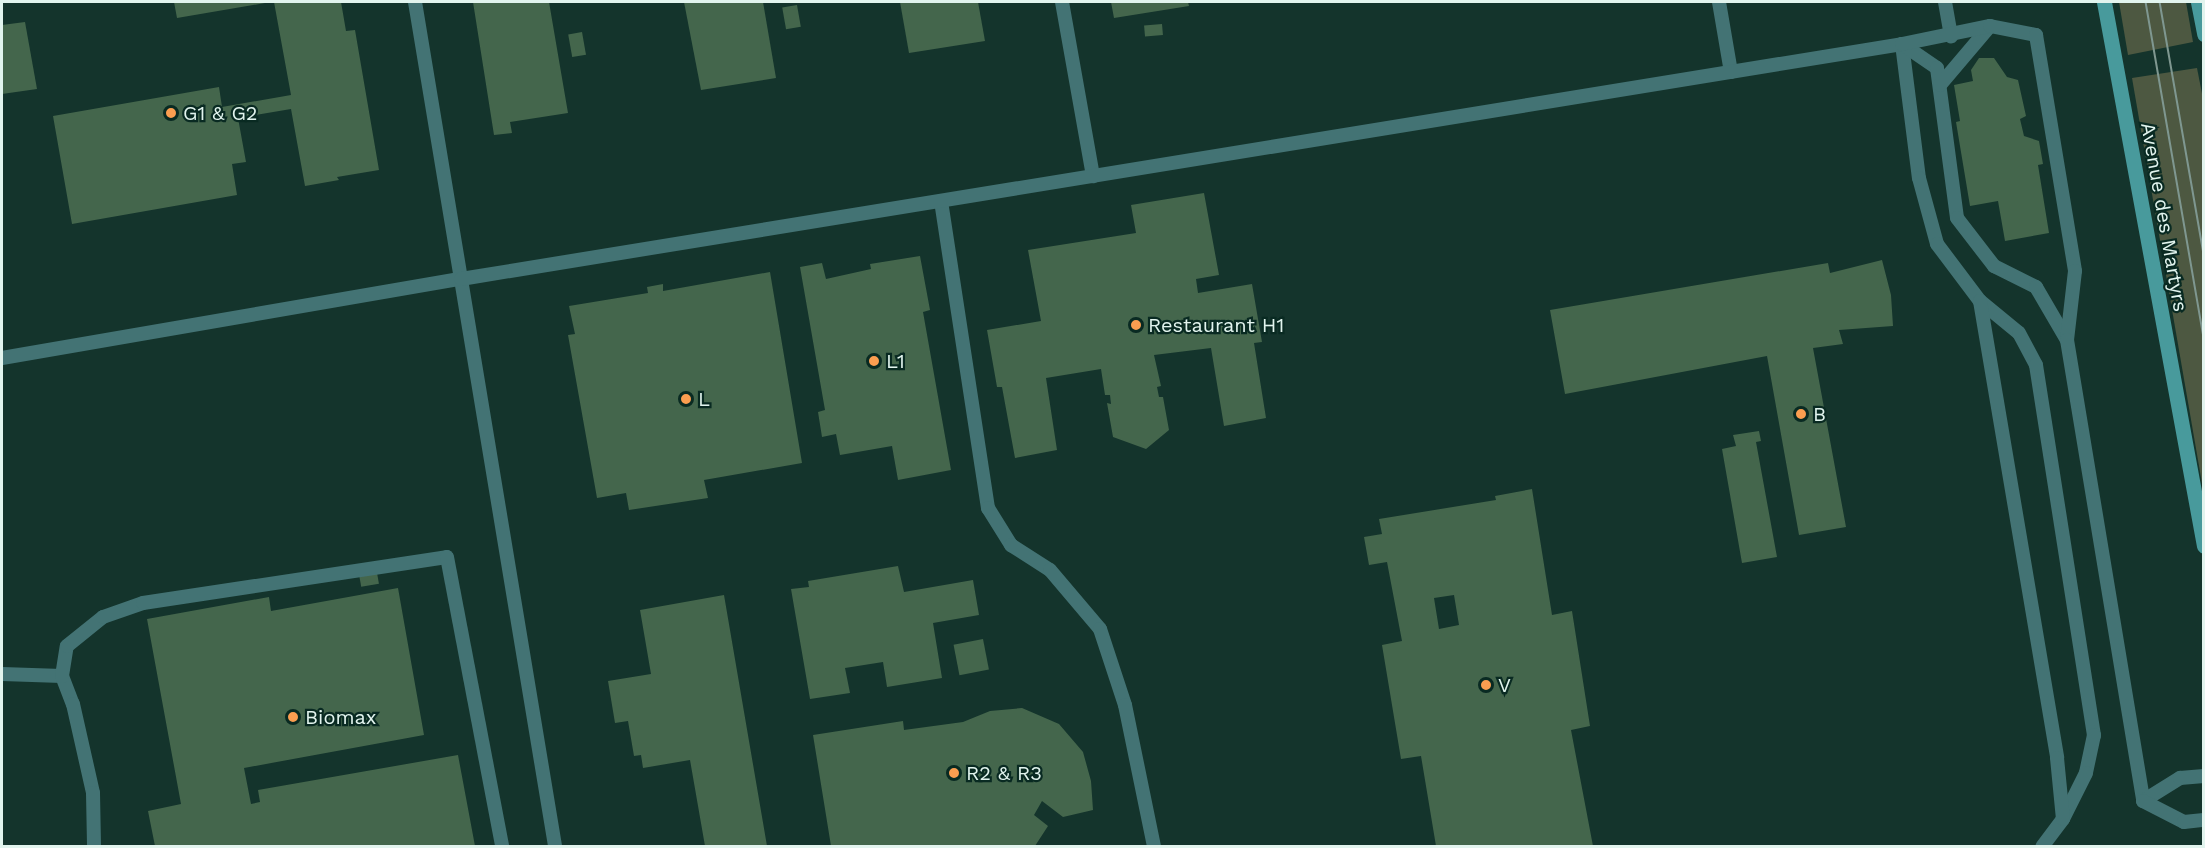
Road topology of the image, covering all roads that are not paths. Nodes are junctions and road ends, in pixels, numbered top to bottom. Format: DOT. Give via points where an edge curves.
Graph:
graph roads {
  1 [pos="415,2"];
  2 [pos="1062,2"];
  3 [pos="1719,2"];
  4 [pos="1945,2"];
  5 [pos="2104,2"];
  6 [pos="2198,2"];
  7 [pos="1989,26"];
  8 [pos="2204,34"];
  9 [pos="1951,36"];
  10 [pos="1902,44"];
  11 [pos="1731,72"];
  12 [pos="1940,85"];
  13 [pos="1093,176"];
  14 [pos="941,201"];
  15 [pos="461,279"];
  16 [pos="1980,301"];
  17 [pos="2067,340"];
  18 [pos="2,358"];
  19 [pos="2204,546"];
  20 [pos="2,674"];
  21 [pos="62,676"];
  22 [pos="2204,776"];
  23 [pos="2143,801"];
  24 [pos="2062,819"];
  25 [pos="2204,820"];
  26 [pos="94,846"];
  27 [pos="502,846"];
  28 [pos="555,846"];
  29 [pos="1154,846"];
  30 [pos="2043,846"];
  1 -- 15 [label="lane"];
  2 -- 13 [label="lane"];
  3 -- 11 [label="lane"];
  4 -- 9 [label="lane"];
  5 -- 19 [label="main road, Avenue des Martyrs"];
  6 -- 8 [label="main road"];
  7 -- 9 [label="lane"];
  7 -- 12 [label="lane"];
  7 -- 17 [label="lane" via="2036,35 2075,271"];
  9 -- 10 [label="lane"];
  10 -- 11 [label="lane"];
  10 -- 12 [label="lane" via="1937,68"];
  10 -- 16 [label="lane" via="1919,178 1936,244"];
  11 -- 13 [label="lane"];
  12 -- 17 [label="lane" via="1957,218 1994,266 2036,287"];
  13 -- 14 [label="lane"];
  14 -- 15 [label="lane"];
  14 -- 29 [label="lane" via="988,508 1011,545 1050,570 1100,629 1125,705"];
  15 -- 18 [label="lane"];
  15 -- 28 [label="lane"];
  16 -- 24 [label="lane" via="2057,758"];
  16 -- 24 [label="lane" via="2019,333 2036,366 2094,735 2086,772"];
  17 -- 23 [label="lane"];
  20 -- 21 [label="lane"];
  21 -- 26 [label="lane" via="74,704 93,793"];
  21 -- 27 [label="lane" via="67,646 103,617 143,603 447,557"];
  22 -- 23 [label="lane" via="2180,778"];
  23 -- 25 [label="lane" via="2184,822"];
  24 -- 30 [label="lane"];
}
